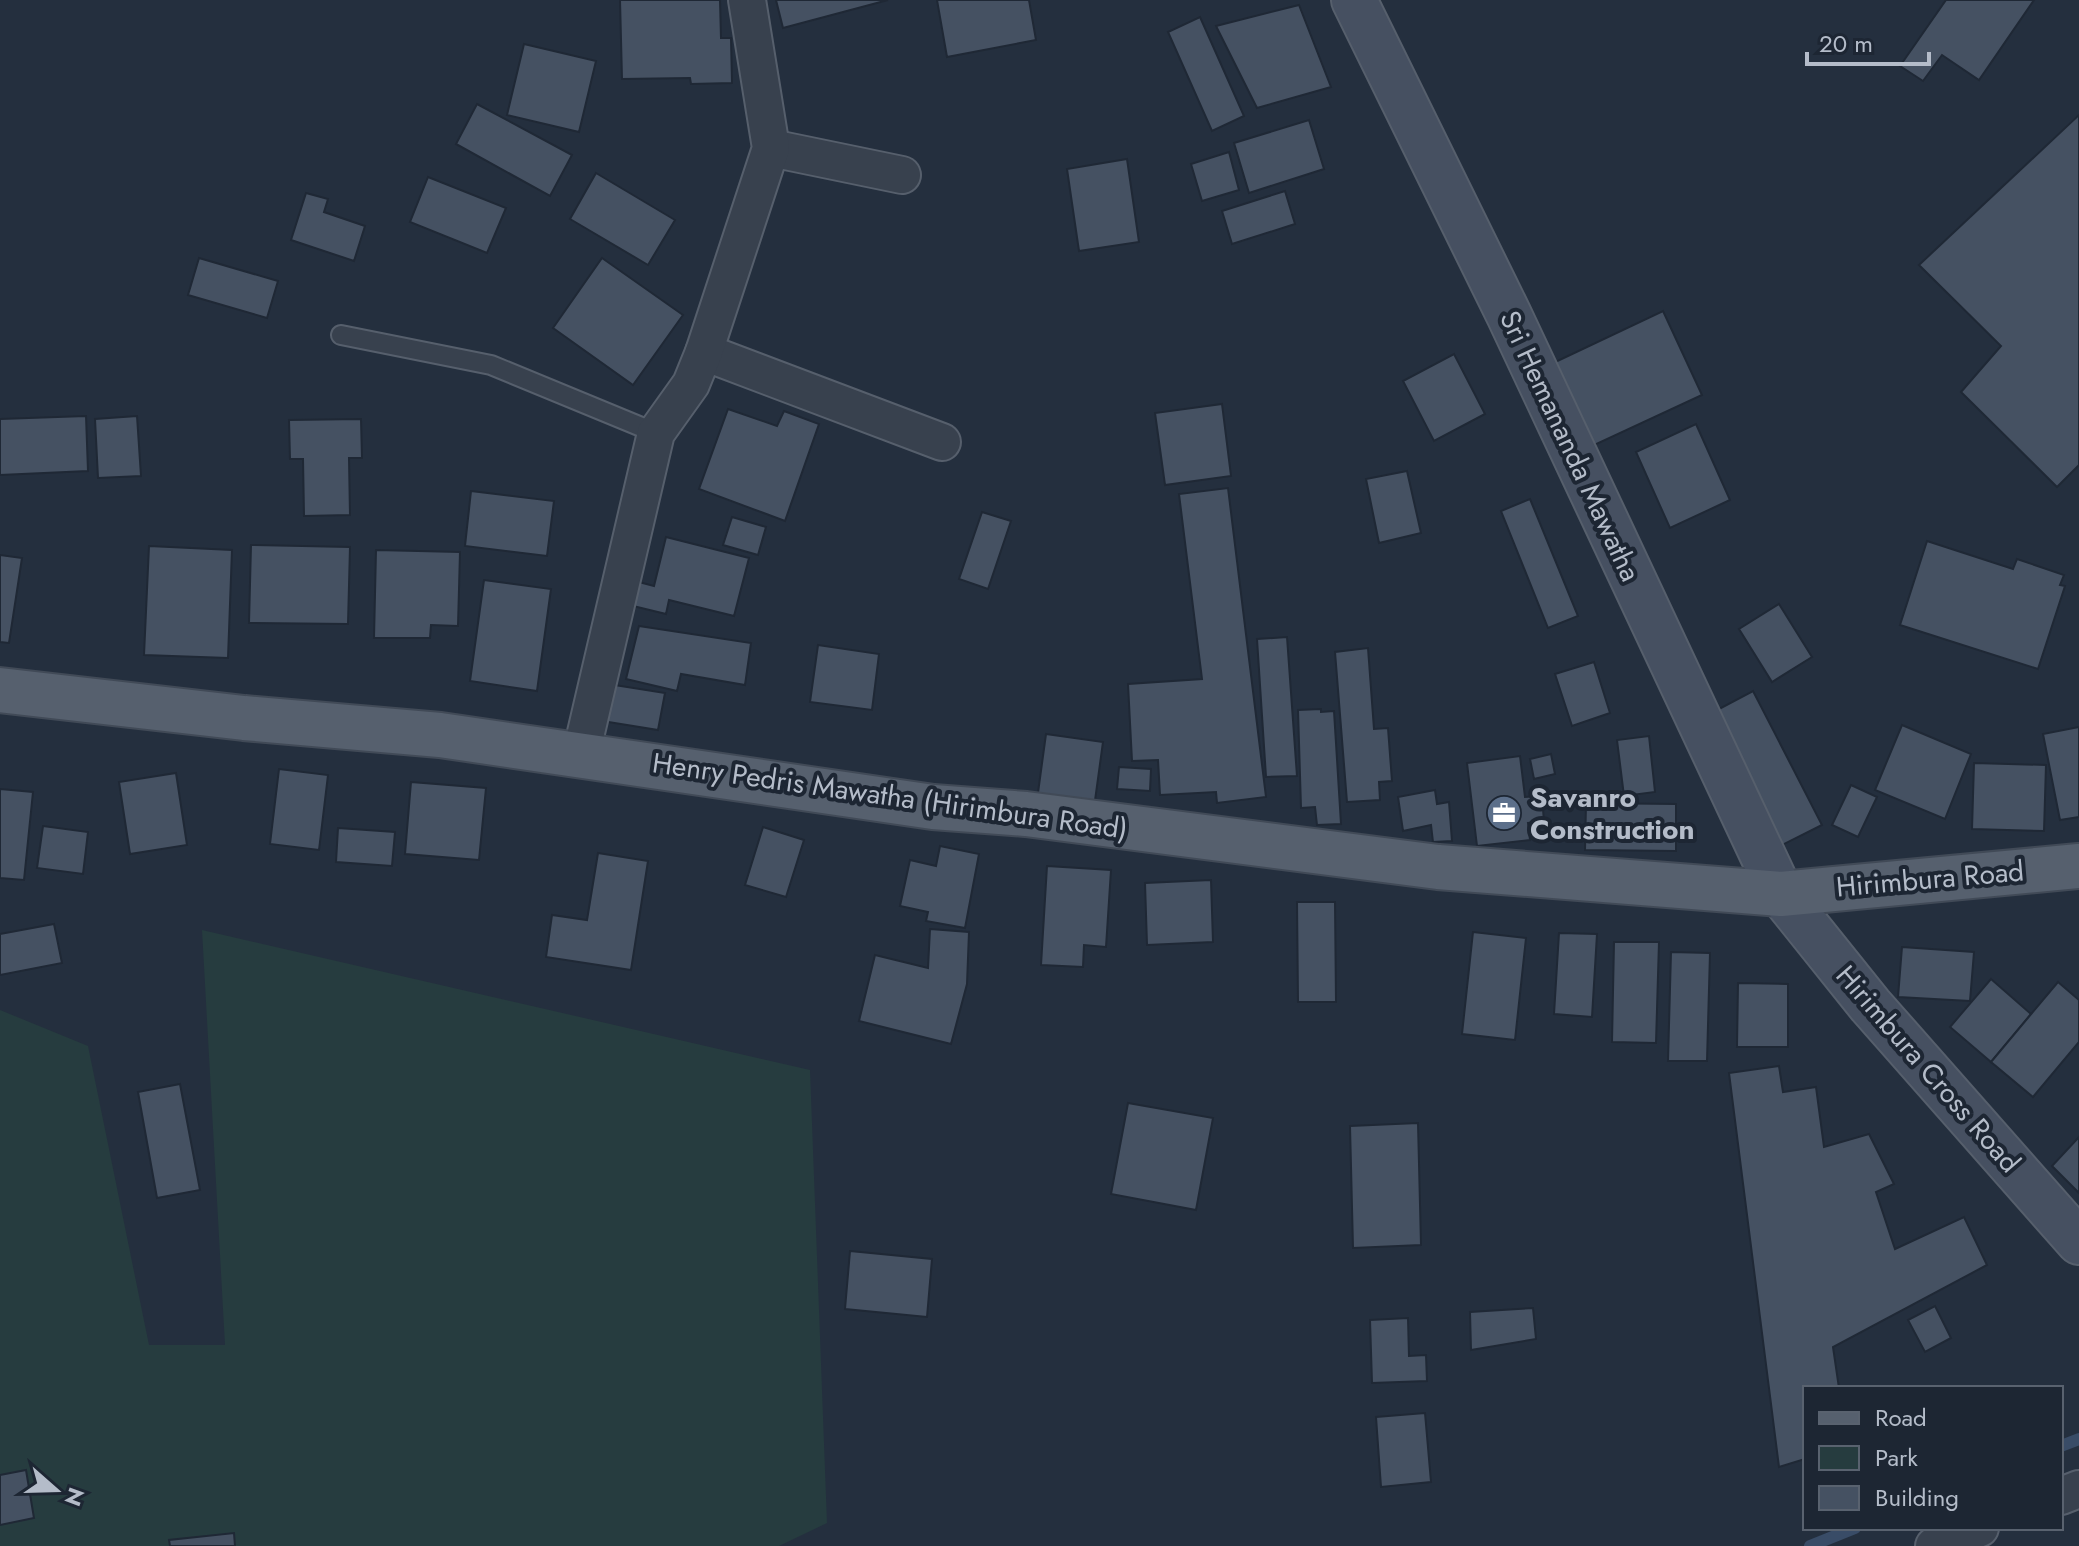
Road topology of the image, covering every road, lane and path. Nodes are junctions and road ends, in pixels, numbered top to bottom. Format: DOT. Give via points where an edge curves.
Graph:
graph roads {
  1 [pos="747,0"];
  2 [pos="1354,0"];
  3 [pos="771,148"];
  4 [pos="902,175"];
  5 [pos="341,335"];
  6 [pos="704,352"];
  7 [pos="656,433"];
  8 [pos="942,442"];
  9 [pos="0,690"];
  10 [pos="581,754"];
  11 [pos="2079,866"];
  12 [pos="1781,894"];
  13 [pos="2079,1242"];
  14 [pos="1975,1530"];
  15 [pos="1934,1546"];
  1 -- 3 [label="street"];
  2 -- 12 [label="main road, Sri Hemananda Mawatha" via="1509,315"];
  3 -- 4 [label="street"];
  3 -- 6 [label="street"];
  5 -- 7 [label="lane" via="491,365"];
  6 -- 7 [label="street" via="691,384"];
  6 -- 8 [label="street"];
  7 -- 10 [label="street"];
  9 -- 10 [label="main road, Henry Pedris Mawatha (Hirimbura Road)"];
  10 -- 12 [label="main road, Henry Pedris Mawatha (Hirimbura Road)" via="933,807 1026,814 1438,867"];
  11 -- 12 [label="main road, Hirimbura Road"];
  12 -- 13 [label="main road, Hirimbura Cross Road" via="1870,1005"];
  14 -- 15 [label="street"];
}
